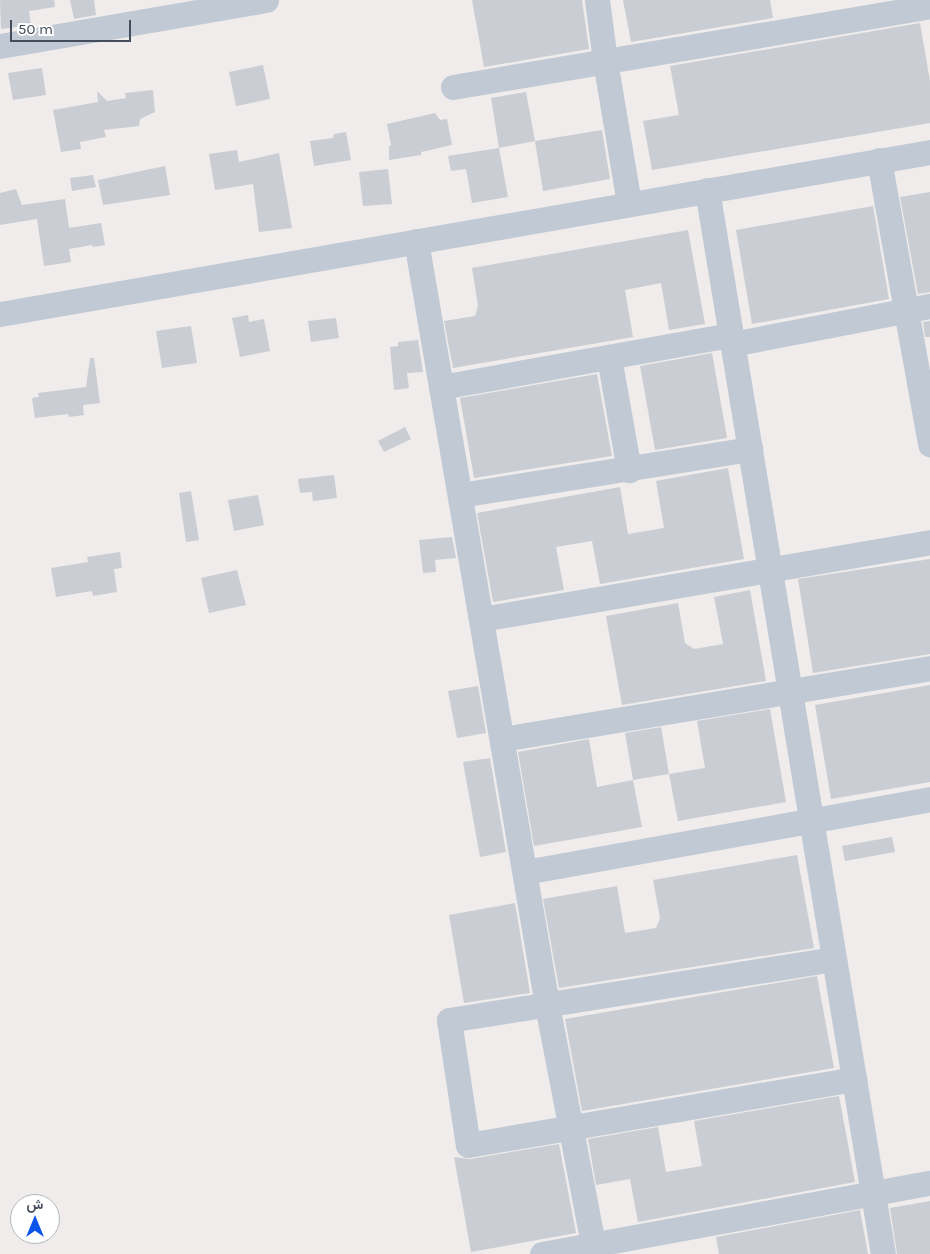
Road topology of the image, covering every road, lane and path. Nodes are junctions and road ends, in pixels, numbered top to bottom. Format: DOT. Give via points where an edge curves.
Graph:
graph roads {
  1 [pos="266,0"];
  2 [pos="597,0"];
  3 [pos="930,6"];
  4 [pos="0,46"];
  5 [pos="604,61"];
  6 [pos="453,87"];
  7 [pos="930,152"];
  8 [pos="879,160"];
  9 [pos="707,190"];
  10 [pos="629,203"];
  11 [pos="416,241"];
  12 [pos="918,309"];
  13 [pos="0,314"];
  14 [pos="731,339"];
  15 [pos="609,357"];
  16 [pos="441,387"];
  17 [pos="928,418"];
  18 [pos="930,444"];
  19 [pos="750,449"];
  20 [pos="629,470"];
  21 [pos="460,495"];
  22 [pos="930,542"];
  23 [pos="770,569"];
  24 [pos="481,619"];
  25 [pos="930,668"];
  26 [pos="790,691"];
  27 [pos="502,739"];
  28 [pos="930,799"];
  29 [pos="811,821"];
  30 [pos="525,872"];
  31 [pos="834,959"];
  32 [pos="547,1005"];
  33 [pos="854,1079"];
  34 [pos="570,1127"];
  35 [pos="930,1183"];
  36 [pos="873,1193"];
  37 [pos="594,1249"];
  38 [pos="542,1254"];
  39 [pos="883,1254"];
  1 -- 4 [label="street"];
  2 -- 5 [label="street"];
  3 -- 5 [label="street"];
  5 -- 6 [label="street"];
  5 -- 10 [label="street"];
  7 -- 8 [label="street"];
  8 -- 9 [label="street"];
  8 -- 12 [label="street"];
  9 -- 10 [label="street"];
  9 -- 14 [label="street"];
  10 -- 11 [label="street"];
  11 -- 13 [label="street"];
  11 -- 16 [label="street"];
  12 -- 14 [label="street"];
  12 -- 17 [label="street"];
  14 -- 15 [label="street"];
  14 -- 19 [label="street"];
  15 -- 16 [label="street"];
  15 -- 20 [label="street"];
  16 -- 21 [label="street"];
  17 -- 18 [label="street"];
  19 -- 20 [label="street"];
  19 -- 23 [label="street"];
  20 -- 21 [label="street"];
  21 -- 24 [label="street"];
  22 -- 23 [label="street"];
  23 -- 24 [label="street"];
  23 -- 26 [label="street"];
  24 -- 27 [label="street"];
  25 -- 26 [label="street"];
  26 -- 27 [label="street"];
  26 -- 29 [label="street"];
  27 -- 30 [label="street"];
  28 -- 29 [label="street"];
  29 -- 30 [label="street"];
  29 -- 31 [label="street"];
  30 -- 32 [label="street"];
  31 -- 32 [label="street"];
  31 -- 33 [label="street"];
  32 -- 34 [label="street"];
  32 -- 34 [label="street" via="449,1020 468,1145"];
  33 -- 34 [label="street"];
  33 -- 36 [label="street"];
  34 -- 37 [label="street"];
  35 -- 36 [label="street"];
  36 -- 37 [label="street"];
  36 -- 39 [label="street"];
  37 -- 38 [label="street"];
}
